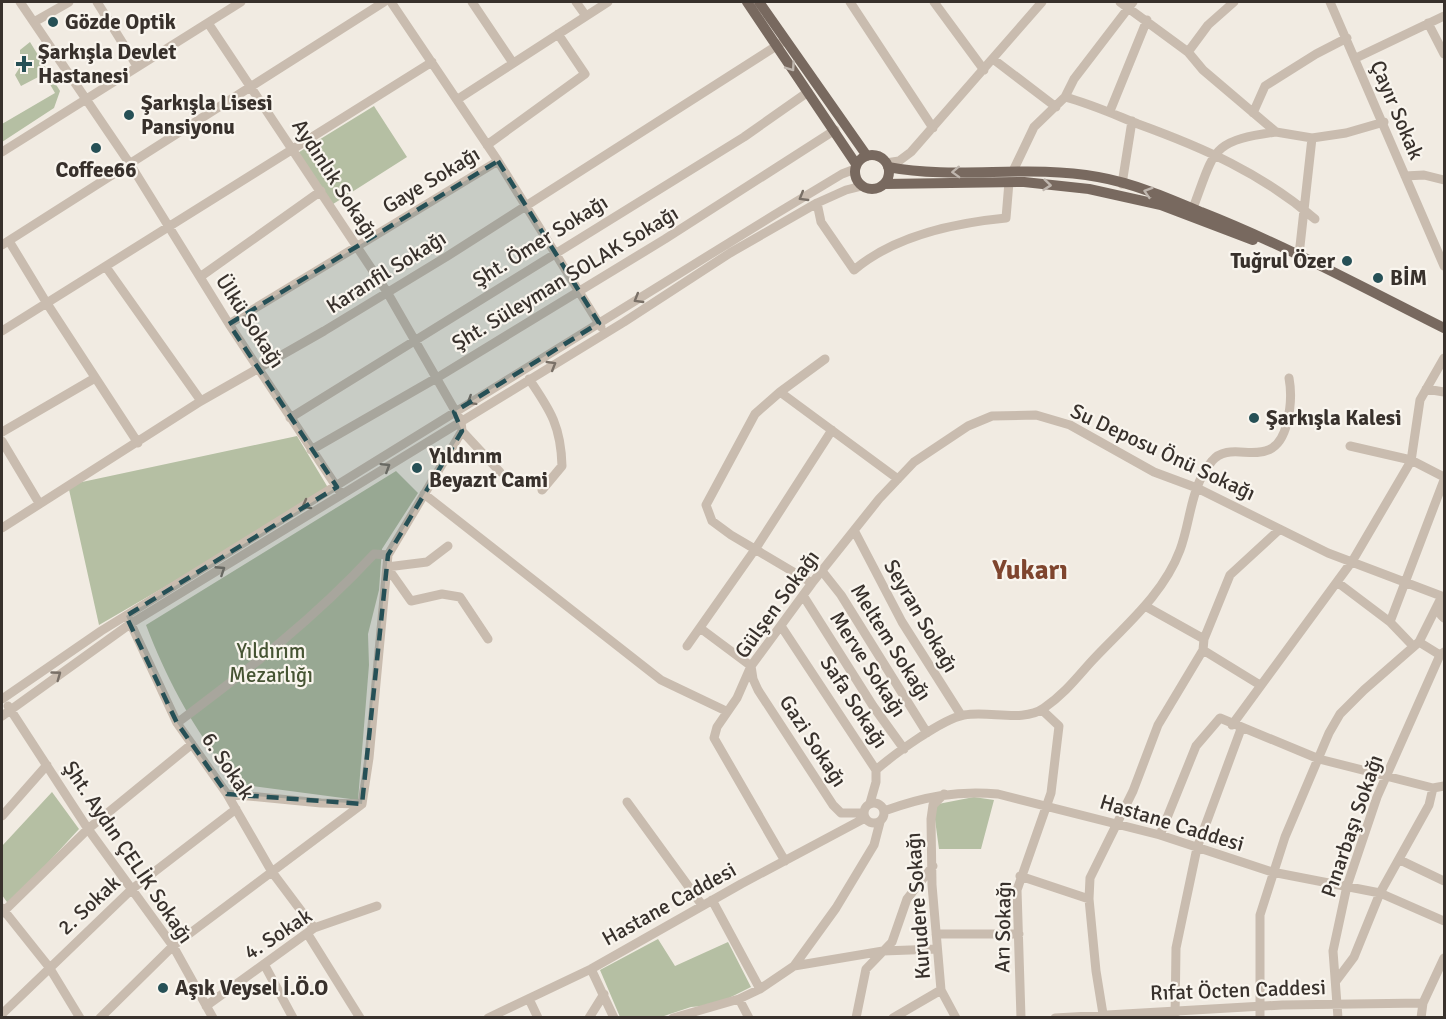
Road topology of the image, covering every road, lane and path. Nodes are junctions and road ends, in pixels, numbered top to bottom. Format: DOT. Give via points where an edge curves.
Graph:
graph roads {
  1 [pos="20,2"];
  2 [pos="69,2"];
  3 [pos="97,2"];
  4 [pos="241,2"];
  5 [pos="384,2"];
  6 [pos="391,2"];
  7 [pos="472,2"];
  8 [pos="576,2"];
  9 [pos="608,2"];
  10 [pos="747,2"];
  11 [pos="759,2"];
  12 [pos="851,2"];
  13 [pos="1042,2"];
  14 [pos="1234,2"];
  15 [pos="1330,2"];
  16 [pos="938,3"];
  17 [pos="1127,3"];
  18 [pos="1444,15"];
  19 [pos="586,16"];
  20 [pos="1147,20"];
  21 [pos="34,22"];
  22 [pos="208,23"];
  23 [pos="1428,23"];
  24 [pos="558,34"];
  25 [pos="1347,38"];
  26 [pos="781,43"];
  27 [pos="1188,52"];
  28 [pos="1444,54"];
  29 [pos="993,58"];
  30 [pos="1356,58"];
  31 [pos="432,62"];
  32 [pos="513,63"];
  33 [pos="137,66"];
  34 [pos="984,70"];
  35 [pos="252,87"];
  36 [pos="808,92"];
  37 [pos="1065,97"];
  38 [pos="85,98"];
  39 [pos="458,99"];
  40 [pos="1056,107"];
  41 [pos="1110,111"];
  42 [pos="1253,113"];
  43 [pos="1132,121"];
  44 [pos="1384,122"];
  45 [pos="933,128"];
  46 [pos="835,130"];
  47 [pos="1276,132"];
  48 [pos="1312,138"];
  49 [pos="487,145"];
  50 [pos="294,149"];
  51 [pos="2,152"];
  52 [pos="1214,154"];
  53 [pos="867,156"];
  54 [pos="498,161"];
  55 [pos="130,164"];
  56 [pos="887,165"];
  57 [pos="856,167"];
  58 [pos="1013,171"];
  59 [pos="1406,176"];
  60 [pos="1444,180"];
  61 [pos="1009,182"];
  62 [pos="884,184"];
  63 [pos="1122,184"];
  64 [pos="862,186"];
  65 [pos="321,191"];
  66 [pos="817,202"];
  67 [pos="526,206"];
  68 [pos="1193,208"];
  69 [pos="1304,210"];
  70 [pos="1315,219"];
  71 [pos="168,227"];
  72 [pos="5,243"];
  73 [pos="357,246"];
  74 [pos="554,252"];
  75 [pos="1299,255"];
  76 [pos="1444,266"];
  77 [pos="106,267"];
  78 [pos="200,277"];
  79 [pos="387,292"];
  80 [pos="578,292"];
  81 [pos="46,302"];
  82 [pos="599,323"];
  83 [pos="229,324"];
  84 [pos="1444,328"];
  85 [pos="2,331"];
  86 [pos="605,333"];
  87 [pos="415,341"];
  88 [pos="1444,358"];
  89 [pos="825,359"];
  90 [pos="260,368"];
  91 [pos="95,378"];
  92 [pos="1289,378"];
  93 [pos="435,379"];
  94 [pos="530,379"];
  95 [pos="1426,389"];
  96 [pos="780,392"];
  97 [pos="1444,392"];
  98 [pos="201,401"];
  99 [pos="454,411"];
  100 [pos="290,418"];
  101 [pos="461,421"];
  102 [pos="832,430"];
  103 [pos="462,431"];
  104 [pos="2,432"];
  105 [pos="2,441"];
  106 [pos="138,444"];
  107 [pos="1350,446"];
  108 [pos="311,450"];
  109 [pos="1411,460"];
  110 [pos="500,472"];
  111 [pos="1444,478"];
  112 [pos="897,479"];
  113 [pos="1197,488"];
  114 [pos="542,490"];
  115 [pos="339,491"];
  116 [pos="424,494"];
  117 [pos="879,500"];
  118 [pos="39,503"];
  119 [pos="2,528"];
  120 [pos="1280,529"];
  121 [pos="855,532"];
  122 [pos="448,546"];
  123 [pos="756,548"];
  124 [pos="388,555"];
  125 [pos="1353,560"];
  126 [pos="387,567"];
  127 [pos="822,571"];
  128 [pos="1337,582"];
  129 [pos="812,583"];
  130 [pos="1406,583"];
  131 [pos="1443,596"];
  132 [pos="804,597"];
  133 [pos="1145,606"];
  134 [pos="1444,607"];
  135 [pos="1444,618"];
  136 [pos="128,620"];
  137 [pos="1390,622"];
  138 [pos="782,626"];
  139 [pos="700,628"];
  140 [pos="489,639"];
  141 [pos="1204,639"];
  142 [pos="1416,644"];
  143 [pos="687,646"];
  144 [pos="1203,650"];
  145 [pos="1442,653"];
  146 [pos="751,666"];
  147 [pos="1260,685"];
  148 [pos="2,696"];
  149 [pos="1042,710"];
  150 [pos="726,711"];
  151 [pos="5,713"];
  152 [pos="961,715"];
  153 [pos="177,723"];
  154 [pos="1237,727"];
  155 [pos="927,733"];
  156 [pos="192,744"];
  157 [pos="904,749"];
  158 [pos="1319,759"];
  159 [pos="47,765"];
  160 [pos="876,770"];
  161 [pos="1386,776"];
  162 [pos="1444,786"];
  163 [pos="1433,788"];
  164 [pos="227,794"];
  165 [pos="944,794"];
  166 [pos="627,802"];
  167 [pos="870,803"];
  168 [pos="362,804"];
  169 [pos="1047,806"];
  170 [pos="236,809"];
  171 [pos="884,810"];
  172 [pos="2,816"];
  173 [pos="864,816"];
  174 [pos="880,822"];
  175 [pos="1117,824"];
  176 [pos="88,829"];
  177 [pos="1160,835"];
  178 [pos="1197,848"];
  179 [pos="1400,860"];
  180 [pos="785,861"];
  181 [pos="934,866"];
  182 [pos="272,872"];
  183 [pos="1272,872"];
  184 [pos="1020,876"];
  185 [pos="1444,881"];
  186 [pos="1347,886"];
  187 [pos="132,889"];
  188 [pos="1380,893"];
  189 [pos="1089,899"];
  190 [pos="712,900"];
  191 [pos="702,905"];
  192 [pos="377,906"];
  193 [pos="2,911"];
  194 [pos="1444,921"];
  195 [pos="310,931"];
  196 [pos="936,934"];
  197 [pos="1019,934"];
  198 [pos="173,946"];
  199 [pos="937,949"];
  200 [pos="883,951"];
  201 [pos="1444,958"];
  202 [pos="264,964"];
  203 [pos="794,966"];
  204 [pos="49,967"];
  205 [pos="591,969"];
  206 [pos="1336,981"];
  207 [pos="760,989"];
  208 [pos="941,990"];
  209 [pos="604,994"];
  210 [pos="529,999"];
  211 [pos="739,999"];
  212 [pos="1424,1003"];
  213 [pos="1338,1004"];
  214 [pos="206,1006"];
  215 [pos="713,1013"];
  216 [pos="1260,1013"];
  217 [pos="2,1014"];
  218 [pos="1103,1014"];
  219 [pos="1175,1014"];
  220 [pos="1120,1015"];
  221 [pos="80,1017"];
  222 [pos="100,1017"];
  223 [pos="213,1017"];
  224 [pos="293,1017"];
  225 [pos="360,1017"];
  226 [pos="488,1017"];
  227 [pos="538,1017"];
  228 [pos="589,1017"];
  229 [pos="614,1017"];
  230 [pos="678,1017"];
  231 [pos="749,1017"];
  232 [pos="856,1017"];
  233 [pos="893,1017"];
  234 [pos="956,1017"];
  235 [pos="1021,1017"];
  236 [pos="1054,1017"];
  237 [pos="1338,1017"];
  238 [pos="1424,1017"];
  1 -- 21 [label="street, Ülkü Sokağı"];
  2 -- 21 [label="street"];
  3 -- 33 [label="street"];
  4 -- 22 [label="street"];
  5 -- 35 [label="street"];
  6 -- 31 [label="street"];
  7 -- 32 [label="street"];
  8 -- 19 [label="street"];
  9 -- 19 [label="street"];
  10 -- 26 [label="main road"];
  11 -- 26 [label="main road"];
  12 -- 45 [label="street"];
  13 -- 29 [label="street"];
  14 -- 27 [label="street" via="1208,25"];
  15 -- 25 [label="street, Çayır Sokak"];
  16 -- 34 [label="street"];
  17 -- 20 [label="street"];
  17 -- 37 [label="street"];
  18 -- 23 [label="street"];
  19 -- 24 [label="street"];
  20 -- 27 [label="street"];
  20 -- 41 [label="street"];
  21 -- 38 [label="street, Ülkü Sokağı"];
  22 -- 33 [label="street"];
  22 -- 35 [label="street, Aydınlık Sokağı"];
  23 -- 28 [label="street"];
  23 -- 30 [label="street"];
  24 -- 32 [label="street"];
  24 -- 49 [label="street" via="585,74"];
  25 -- 30 [label="street, Çayır Sokak"];
  25 -- 42 [label="street" via="1265,86"];
  26 -- 36 [label="main road, one-way"];
  26 -- 53 [label="main road"];
  26 -- 67 [label="street, Karanfil Sokağı"];
  27 -- 42 [label="street"];
  29 -- 34 [label="street"];
  29 -- 40 [label="street"];
  30 -- 44 [label="street, Çayır Sokak"];
  31 -- 39 [label="street"];
  31 -- 50 [label="street"];
  32 -- 39 [label="street"];
  33 -- 38 [label="street"];
  34 -- 45 [label="street"];
  35 -- 50 [label="street, Aydınlık Sokağı"];
  35 -- 55 [label="street"];
  36 -- 46 [label="main road"];
  36 -- 74 [label="street, Şht. Ömer Sokağı" via="744,137"];
  37 -- 40 [label="street"];
  37 -- 41 [label="street"];
  38 -- 51 [label="street"];
  38 -- 55 [label="street, Ülkü Sokağı"];
  39 -- 49 [label="street"];
  40 -- 58 [label="street" via="1034,127"];
  41 -- 43 [label="street"];
  42 -- 47 [label="street"];
  43 -- 52 [label="street"];
  43 -- 63 [label="street"];
  44 -- 48 [label="street" via="1346,134"];
  44 -- 59 [label="street, Çayır Sokak"];
  45 -- 56 [label="street" via="911,152"];
  46 -- 57 [label="main road"];
  46 -- 80 [label="street, Şht. Süleyman SOLAK Sokağı"];
  47 -- 48 [label="street"];
  47 -- 52 [label="street" via="1228,142"];
  48 -- 69 [label="street"];
  49 -- 54 [label="street"];
  50 -- 65 [label="street, Aydınlık Sokağı"];
  50 -- 71 [label="street"];
  52 -- 68 [label="street"];
  52 -- 69 [label="street" via="1266,181"];
  53 -- 56 [label="main road" via="876,156"];
  53 -- 57 [label="main road"];
  54 -- 67 [label="street"];
  54 -- 73 [label="street, Gaye Sokağı"];
  55 -- 71 [label="street, Ülkü Sokağı"];
  55 -- 72 [label="street"];
  58 -- 56 [label="main road, one-way" via="921,173"];
  56 -- 62 [label="main road"];
  57 -- 64 [label="main road" via="856,179"];
  57 -- 82 [label="street, one-way"];
  58 -- 63 [label="main road" via="1072,173"];
  59 -- 60 [label="street"];
  59 -- 76 [label="street, Çayır Sokak"];
  61 -- 62 [label="main road"];
  61 -- 66 [label="street" via="1006,218 965,222 898,244 868,257 854,270 821,222"];
  61 -- 75 [label="main road, one-way" via="1089,189 1161,205"];
  62 -- 64 [label="main road" via="875,189"];
  68 -- 63 [label="main road, one-way"];
  64 -- 66 [label="street"];
  65 -- 73 [label="street, Aydınlık Sokağı"];
  65 -- 78 [label="street"];
  66 -- 86 [label="street"];
  67 -- 74 [label="street"];
  67 -- 79 [label="street, Karanfil Sokağı"];
  68 -- 75 [label="main road"];
  69 -- 70 [label="street"];
  69 -- 75 [label="street"];
  71 -- 77 [label="street"];
  71 -- 78 [label="street, Ülkü Sokağı"];
  72 -- 81 [label="street"];
  73 -- 79 [label="street, Aydınlık Sokağı"];
  73 -- 83 [label="street, Gaye Sokağı"];
  74 -- 80 [label="street"];
  74 -- 87 [label="street, Şht. Ömer Sokağı"];
  75 -- 84 [label="main road"];
  77 -- 81 [label="street"];
  77 -- 98 [label="street"];
  78 -- 83 [label="street, Ülkü Sokağı"];
  79 -- 87 [label="street, Aydınlık Sokağı"];
  79 -- 90 [label="street, Karanfil Sokağı"];
  80 -- 82 [label="street"];
  80 -- 93 [label="street, Şht. Süleyman SOLAK Sokağı"];
  81 -- 85 [label="street"];
  81 -- 91 [label="street"];
  82 -- 86 [label="street"];
  82 -- 99 [label="street, one-way"];
  83 -- 90 [label="street, Ülkü Sokağı"];
  94 -- 86 [label="street, one-way"];
  87 -- 93 [label="street, Aydınlık Sokağı"];
  87 -- 100 [label="street, Şht. Ömer Sokağı"];
  88 -- 95 [label="street"];
  89 -- 96 [label="street"];
  90 -- 98 [label="street, Karanfil Sokağı"];
  90 -- 100 [label="street, Ülkü Sokağı"];
  91 -- 104 [label="street"];
  91 -- 106 [label="street"];
  92 -- 113 [label="street" via="1291,404 1286,429 1278,442 1265,452 1218,453"];
  93 -- 99 [label="street, Aydınlık Sokağı"];
  93 -- 108 [label="street, Şht. Süleyman SOLAK Sokağı"];
  94 -- 101 [label="street"];
  94 -- 114 [label="street" via="554,415 561,448 562,466"];
  95 -- 97 [label="street"];
  95 -- 109 [label="street" via="1420,400"];
  96 -- 102 [label="street"];
  96 -- 123 [label="street" via="755,414 706,505 712,520"];
  98 -- 106 [label="street, Karanfil Sokağı"];
  99 -- 101 [label="street, Aydınlık Sokağı"];
  99 -- 115 [label="street"];
  100 -- 108 [label="street, Ülkü Sokağı"];
  101 -- 103 [label="street"];
  115 -- 101 [label="street, one-way"];
  102 -- 112 [label="street"];
  102 -- 123 [label="street"];
  103 -- 110 [label="street"];
  103 -- 116 [label="street"];
  105 -- 118 [label="street"];
  106 -- 118 [label="street, Karanfil Sokağı"];
  107 -- 109 [label="street"];
  108 -- 115 [label="street, Ülkü Sokağı"];
  109 -- 111 [label="street"];
  109 -- 125 [label="street"];
  111 -- 130 [label="street"];
  112 -- 113 [label="street, Su Deposu Önü Sokağı" via="914,462 968,426 992,416 1013,414 1035,415 1070,425 1154,472"];
  112 -- 117 [label="street, Su Deposu Önü Sokağı"];
  113 -- 120 [label="street, Su Deposu Önü Sokağı"];
  113 -- 133 [label="street" via="1180,551"];
  115 -- 136 [label="street"];
  116 -- 124 [label="street"];
  116 -- 150 [label="street" via="661,680"];
  117 -- 121 [label="street, Gülşen Sokağı"];
  118 -- 119 [label="street, Karanfil Sokağı"];
  120 -- 125 [label="street, Su Deposu Önü Sokağı" via="1328,553"];
  120 -- 141 [label="street" via="1230,574"];
  121 -- 127 [label="street, Gülşen Sokağı"];
  121 -- 152 [label="street, Seyran Sokağı" via="902,622"];
  122 -- 126 [label="street" via="428,562"];
  123 -- 129 [label="street"];
  123 -- 139 [label="street"];
  124 -- 126 [label="street"];
  124 -- 153 [label="street" via="374,554 331,601"];
  125 -- 128 [label="street"];
  125 -- 130 [label="street, Su Deposu Önü Sokağı"];
  126 -- 140 [label="street" via="411,601 442,594 460,597"];
  126 -- 168 [label="street"];
  127 -- 129 [label="street, Gülşen Sokağı"];
  127 -- 155 [label="street, Meltem Sokağı"];
  128 -- 137 [label="street"];
  128 -- 147 [label="street"];
  129 -- 132 [label="street, Gülşen Sokağı"];
  130 -- 131 [label="street, Su Deposu Önü Sokağı"];
  130 -- 137 [label="street"];
  131 -- 142 [label="street"];
  132 -- 138 [label="street, Gülşen Sokağı"];
  132 -- 157 [label="street, Merve Sokağı"];
  133 -- 141 [label="street"];
  133 -- 149 [label="street" via="1073,685"];
  134 -- 135 [label="street" via="1440,615"];
  136 -- 148 [label="street"];
  151 -- 136 [label="street, one-way"];
  136 -- 153 [label="street, 6. Sokak"];
  137 -- 142 [label="street"];
  138 -- 146 [label="street, Gülşen Sokağı"];
  138 -- 160 [label="street, Safa Sokağı"];
  139 -- 143 [label="street"];
  139 -- 146 [label="street"];
  141 -- 144 [label="street"];
  142 -- 145 [label="street"];
  142 -- 158 [label="street" via="1340,714"];
  144 -- 147 [label="street"];
  144 -- 175 [label="street" via="1158,725"];
  145 -- 161 [label="street, Pınarbaşı Sokağı"];
  146 -- 150 [label="street, Gülşen Sokağı" via="737,698"];
  146 -- 173 [label="street, Gazi Sokağı" via="758,690 833,805 841,813"];
  147 -- 154 [label="street"];
  148 -- 151 [label="street, Şht. Aydın ÇELİK Sokağı"];
  149 -- 152 [label="street" via="1014,715"];
  149 -- 169 [label="street, Arı Sokağı" via="1059,726"];
  150 -- 180 [label="street, Gülşen Sokağı" via="714,738"];
  151 -- 159 [label="street, Şht. Aydın ÇELİK Sokağı"];
  152 -- 155 [label="street"];
  153 -- 156 [label="street, 6. Sokak"];
  154 -- 158 [label="street"];
  154 -- 177 [label="street" via="1221,718 1196,746"];
  154 -- 178 [label="street"];
  155 -- 157 [label="street"];
  156 -- 164 [label="street, 6. Sokak"];
  156 -- 176 [label="street"];
  157 -- 160 [label="street"];
  158 -- 161 [label="street"];
  158 -- 183 [label="street"];
  159 -- 172 [label="street"];
  159 -- 176 [label="street, Şht. Aydın ÇELİK Sokağı"];
  160 -- 167 [label="street, Safa Sokağı"];
  161 -- 163 [label="street"];
  161 -- 186 [label="street, Pınarbaşı Sokağı"];
  162 -- 163 [label="street"];
  163 -- 179 [label="street" via="1429,805"];
  164 -- 168 [label="street"];
  164 -- 170 [label="street, 6. Sokak"];
  165 -- 169 [label="street, Hastane Caddesi" via="998,794"];
  165 -- 171 [label="street, Hastane Caddesi"];
  165 -- 181 [label="street, Kurudere Sokağı" via="933,805 931,819"];
  166 -- 191 [label="street"];
  167 -- 171 [label="street" via="877,803"];
  167 -- 173 [label="street"];
  168 -- 182 [label="street"];
  169 -- 175 [label="street, Hastane Caddesi"];
  169 -- 184 [label="street, Arı Sokağı"];
  170 -- 182 [label="street, 6. Sokak"];
  170 -- 187 [label="street, 2. Sokak"];
  171 -- 174 [label="street"];
  173 -- 174 [label="street" via="870,823"];
  173 -- 180 [label="street, Hastane Caddesi"];
  174 -- 203 [label="street" via="874,845 836,908"];
  175 -- 177 [label="street, Hastane Caddesi"];
  175 -- 189 [label="street" via="1090,878"];
  176 -- 187 [label="street, Şht. Aydın ÇELİK Sokağı"];
  176 -- 193 [label="street"];
  177 -- 178 [label="street, Hastane Caddesi"];
  178 -- 183 [label="street, Hastane Caddesi"];
  178 -- 219 [label="street" via="1176,948"];
  179 -- 185 [label="street"];
  179 -- 188 [label="street"];
  180 -- 190 [label="street, Hastane Caddesi"];
  181 -- 196 [label="street, Kurudere Sokağı"];
  181 -- 200 [label="street" via="907,899 892,942"];
  182 -- 195 [label="street, 6. Sokak"];
  182 -- 198 [label="street"];
  183 -- 186 [label="street, Hastane Caddesi"];
  183 -- 216 [label="street" via="1260,915"];
  184 -- 189 [label="street"];
  184 -- 197 [label="street, Arı Sokağı"];
  186 -- 188 [label="street, Hastane Caddesi"];
  186 -- 206 [label="street, Pınarbaşı Sokağı" via="1333,951"];
  187 -- 198 [label="street, Şht. Aydın ÇELİK Sokağı"];
  187 -- 204 [label="street, 2. Sokak"];
  188 -- 194 [label="street, Hastane Caddesi"];
  188 -- 206 [label="street" via="1354,957"];
  189 -- 218 [label="street"];
  190 -- 191 [label="street, Hastane Caddesi"];
  190 -- 207 [label="street"];
  191 -- 205 [label="street, Hastane Caddesi"];
  192 -- 195 [label="street, 4. Sokak"];
  193 -- 204 [label="street"];
  195 -- 202 [label="street, 4. Sokak"];
  195 -- 225 [label="street, 6. Sokak"];
  196 -- 197 [label="street"];
  196 -- 199 [label="street, Kurudere Sokağı"];
  197 -- 235 [label="street, Arı Sokağı"];
  198 -- 214 [label="street, Şht. Aydın ÇELİK Sokağı"];
  198 -- 222 [label="street"];
  199 -- 200 [label="street"];
  199 -- 208 [label="street, Kurudere Sokağı"];
  200 -- 203 [label="street"];
  200 -- 232 [label="street" via="866,969"];
  201 -- 212 [label="street"];
  202 -- 214 [label="street, 4. Sokak"];
  202 -- 224 [label="street"];
  203 -- 207 [label="street"];
  204 -- 217 [label="street, 2. Sokak"];
  204 -- 221 [label="street"];
  205 -- 209 [label="street"];
  205 -- 210 [label="street, Hastane Caddesi"];
  206 -- 213 [label="street, Pınarbaşı Sokağı"];
  207 -- 211 [label="street"];
  208 -- 233 [label="street"];
  208 -- 234 [label="street, Kurudere Sokağı"];
  209 -- 228 [label="street"];
  209 -- 229 [label="street"];
  210 -- 226 [label="street, Hastane Caddesi"];
  210 -- 227 [label="street"];
  211 -- 215 [label="street"];
  211 -- 231 [label="street"];
  212 -- 213 [label="street, Rıfat Öcten Caddesi"];
  212 -- 238 [label="street"];
  213 -- 216 [label="street, Rıfat Öcten Caddesi"];
  213 -- 237 [label="street, Pınarbaşı Sokağı"];
  214 -- 223 [label="street, Şht. Aydın ÇELİK Sokağı"];
  215 -- 230 [label="street"];
  216 -- 219 [label="street, Rıfat Öcten Caddesi"];
  218 -- 220 [label="street, Rıfat Öcten Caddesi"];
  218 -- 236 [label="street, Rıfat Öcten Caddesi"];
  219 -- 220 [label="street, Rıfat Öcten Caddesi"];
}
